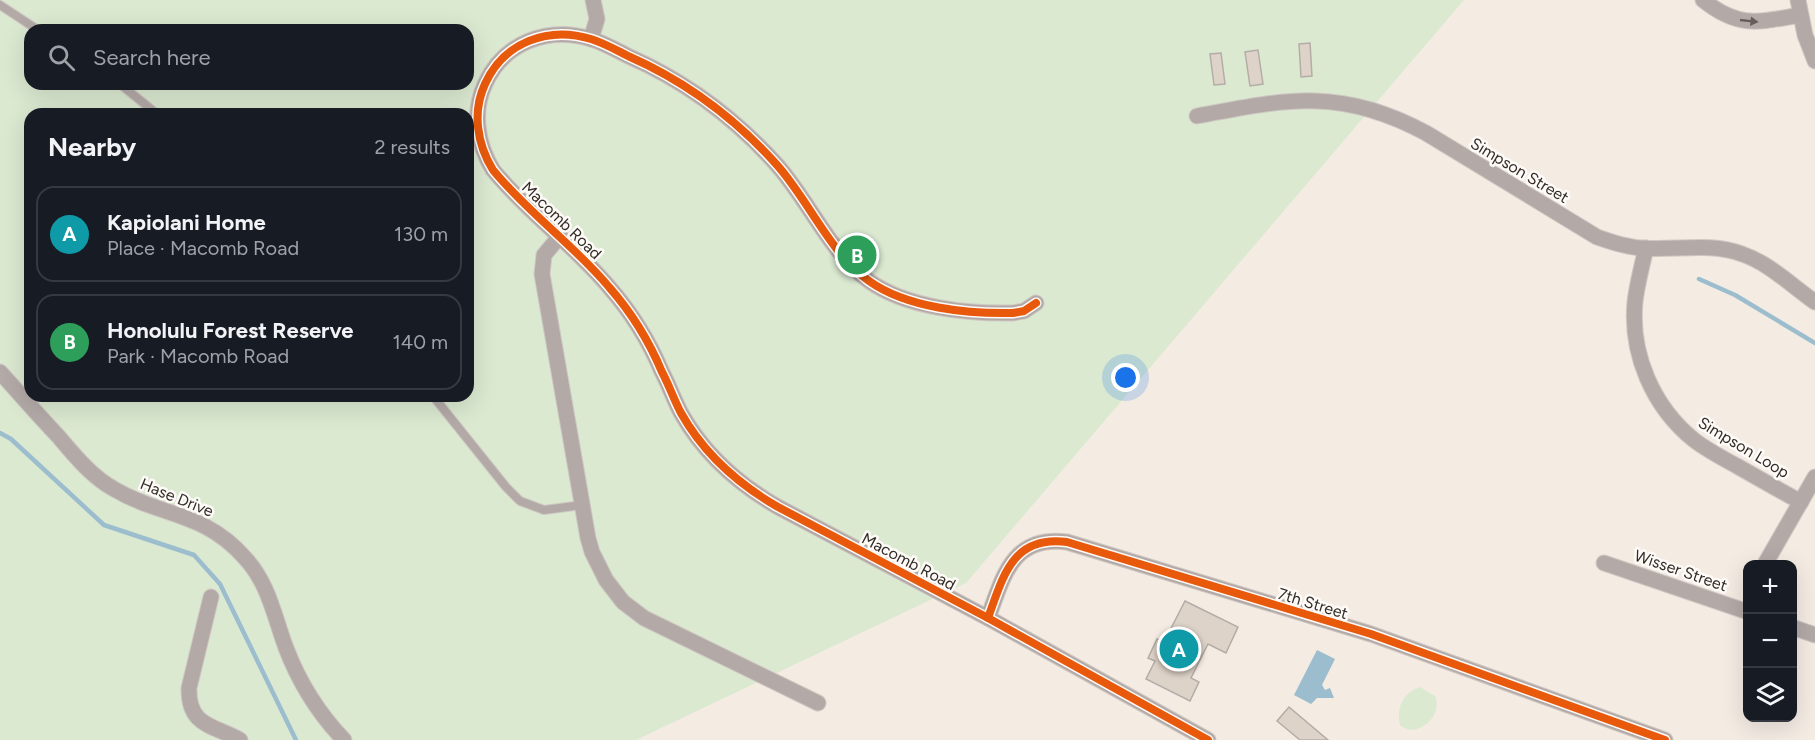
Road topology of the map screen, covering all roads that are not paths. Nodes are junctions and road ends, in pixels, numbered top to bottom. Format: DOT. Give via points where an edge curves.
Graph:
graph roads {
  1 [pos="593,0"];
  2 [pos="1703,0"];
  3 [pos="0,5"];
  4 [pos="1799,7"];
  5 [pos="29,24"];
  6 [pos="591,39"];
  7 [pos="1815,61"];
  8 [pos="127,90"];
  9 [pos="150,108"];
  10 [pos="1197,116"];
  11 [pos="474,131"];
  12 [pos="474,138"];
  13 [pos="560,236"];
  14 [pos="1646,248"];
  15 [pos="1815,302"];
  16 [pos="1036,303"];
  17 [pos="0,372"];
  18 [pos="24,399"];
  19 [pos="27,402"];
  20 [pos="439,402"];
  21 [pos="1815,477"];
  22 [pos="1801,502"];
  23 [pos="582,505"];
  24 [pos="1767,560"];
  25 [pos="1604,563"];
  26 [pos="211,597"];
  27 [pos="1743,605"];
  28 [pos="988,618"];
  29 [pos="1797,629"];
  30 [pos="1815,635"];
  31 [pos="818,703"];
  32 [pos="1199,737"];
  33 [pos="240,740"];
  34 [pos="344,740"];
  35 [pos="1665,740"];
  1 -- 6 [label="street" via="597,19"];
  2 -- 4 [label="street, one-way" via="1743,21 1765,21"];
  3 -- 5 [label="lane"];
  4 -- 7 [label="street"];
  6 -- 11 [label="street, Macomb Road" via="540,37 506,55 484,86"];
  6 -- 16 [label="street, Macomb Road" via="668,76 737,125 795,187 846,260 882,290 922,305 971,310 1013,313"];
  8 -- 9 [label="lane"];
  10 -- 14 [label="street, Simpson Street" via="1291,100 1331,101 1370,109 1426,133 1590,233 1612,242"];
  12 -- 13 [label="street, Macomb Road" via="493,170"];
  13 -- 23 [label="street" via="544,255 542,274"];
  13 -- 28 [label="street, Macomb Road" via="624,306 651,349 691,429 728,472 760,497"];
  14 -- 15 [label="street, Simpson Street" via="1718,249 1743,254"];
  14 -- 22 [label="street, Simpson Loop" via="1634,318 1638,350 1654,393 1673,420 1696,442"];
  17 -- 18 [label="street, Hase Drive"];
  19 -- 34 [label="street, Hase Drive" via="103,483 126,496 207,526 246,559 265,587 303,685"];
  20 -- 23 [label="lane" via="520,501 551,510"];
  21 -- 22 [label="street"];
  22 -- 24 [label="street"];
  23 -- 31 [label="street" via="598,566 614,592 633,611"];
  25 -- 27 [label="street, Wisser Street"];
  26 -- 33 [label="street" via="189,688 190,702 195,715 206,725"];
  28 -- 32 [label="street, Macomb Road"];
  28 -- 35 [label="street, 7th Street" via="1005,572 1016,557 1040,543 1067,542 1371,634"];
  29 -- 30 [label="street"];
}
